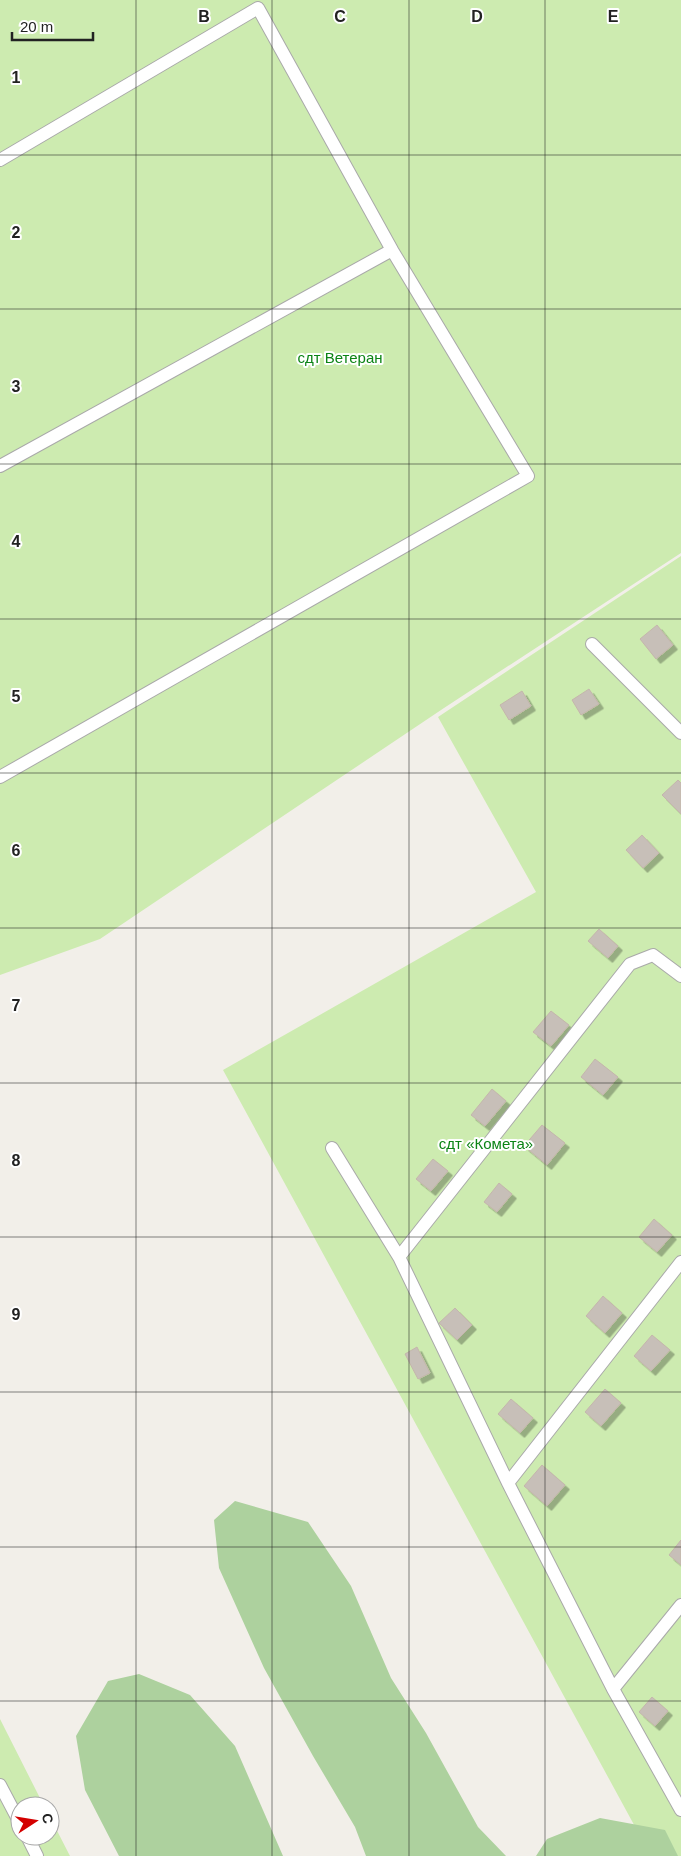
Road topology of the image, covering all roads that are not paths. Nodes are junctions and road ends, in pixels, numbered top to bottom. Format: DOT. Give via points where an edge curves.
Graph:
graph roads {
  1 [pos="256,4"];
  2 [pos="0,160"];
  3 [pos="392,250"];
  4 [pos="0,466"];
  5 [pos="592,644"];
  6 [pos="681,733"];
  7 [pos="0,777"];
  8 [pos="681,976"];
  9 [pos="332,1148"];
  10 [pos="399,1257"];
  11 [pos="681,1262"];
  12 [pos="508,1483"];
  13 [pos="681,1605"];
  14 [pos="614,1689"];
  15 [pos="0,1785"];
  16 [pos="10,1804"];
  17 [pos="681,1810"];
  1 -- 2 [label="lane"];
  1 -- 3 [label="lane"];
  3 -- 4 [label="lane"];
  3 -- 7 [label="lane" via="528,476"];
  5 -- 6 [label="lane"];
  8 -- 10 [label="lane" via="653,955 630,964"];
  9 -- 10 [label="lane"];
  10 -- 12 [label="lane"];
  11 -- 12 [label="lane"];
  12 -- 14 [label="lane"];
  13 -- 14 [label="lane"];
  14 -- 17 [label="lane"];
  15 -- 16 [label="lane"];
}
